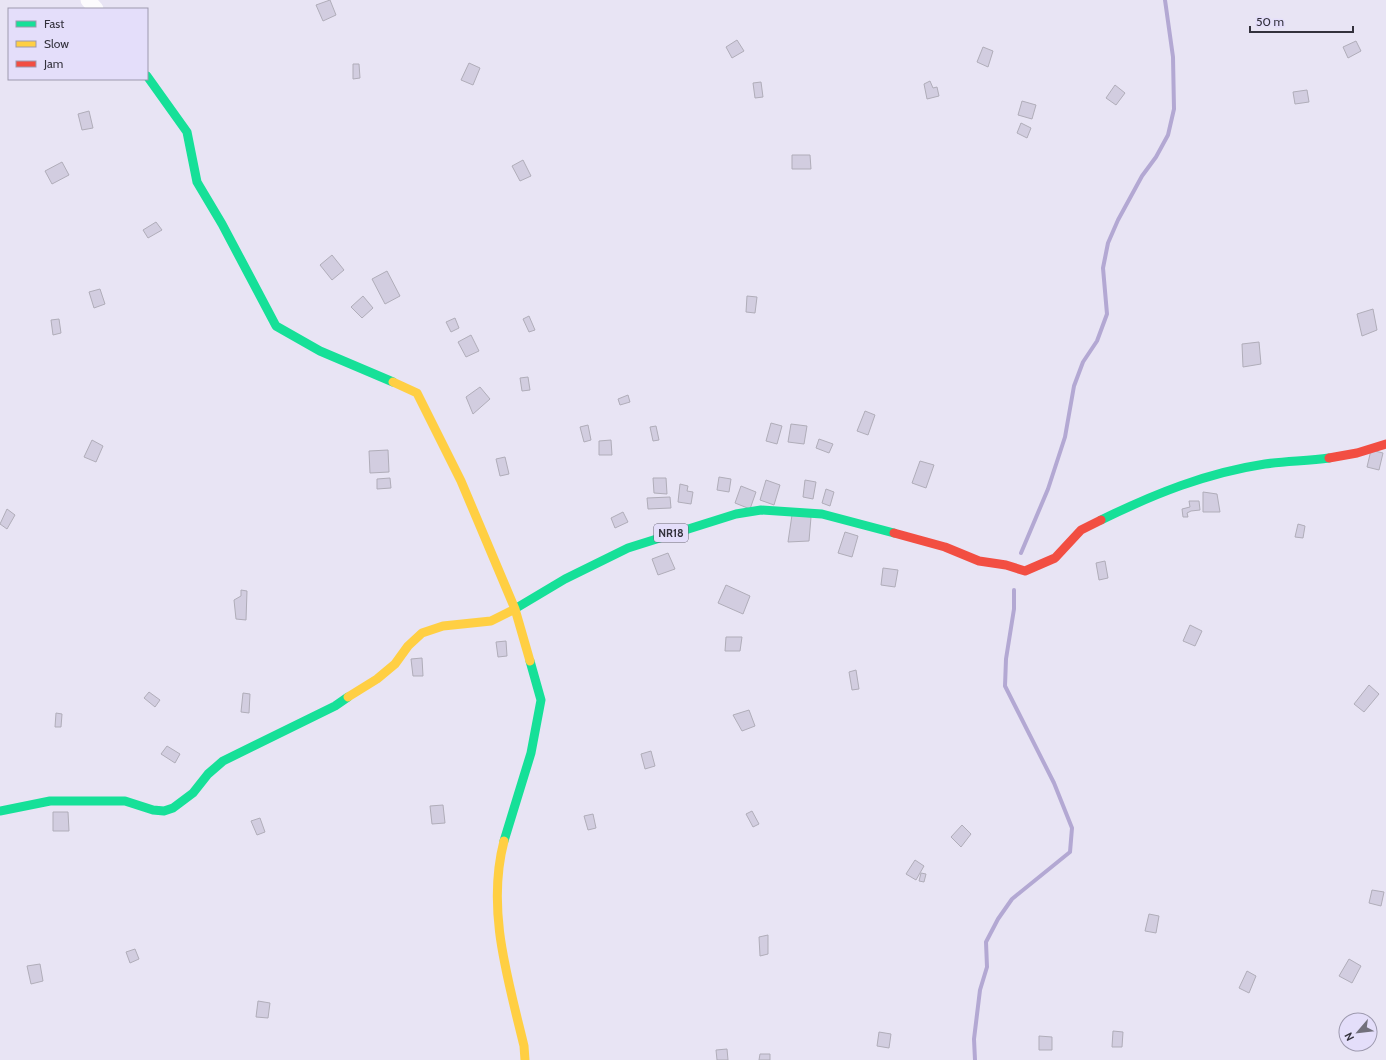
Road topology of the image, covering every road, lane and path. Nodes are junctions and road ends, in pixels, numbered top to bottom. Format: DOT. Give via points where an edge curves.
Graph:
graph roads {
  1 [pos="88,0"];
  2 [pos="95,8"];
  3 [pos="148,77"];
  4 [pos="1386,444"];
  5 [pos="515,609"];
  6 [pos="0,811"];
  7 [pos="525,1060"];
  1 -- 2 [label="street"];
  3 -- 5 [label="main road" via="187,132 197,182 276,326 320,351 417,394 461,481"];
  4 -- 5 [label="main road, NR18" via="1326,458 1265,464 1181,484 1081,530 1055,558 1025,571 979,561 945,547 822,514 761,510 706,522 628,548 564,579"];
  5 -- 6 [label="main road, NR18" via="491,621 442,626 422,633 408,646 395,664 377,679 335,706 223,761 208,774 194,793 173,808 164,811 153,810 125,801 50,801"];
  5 -- 7 [label="main road" via="541,700 531,753 502,849 496,900 501,947"];
}
